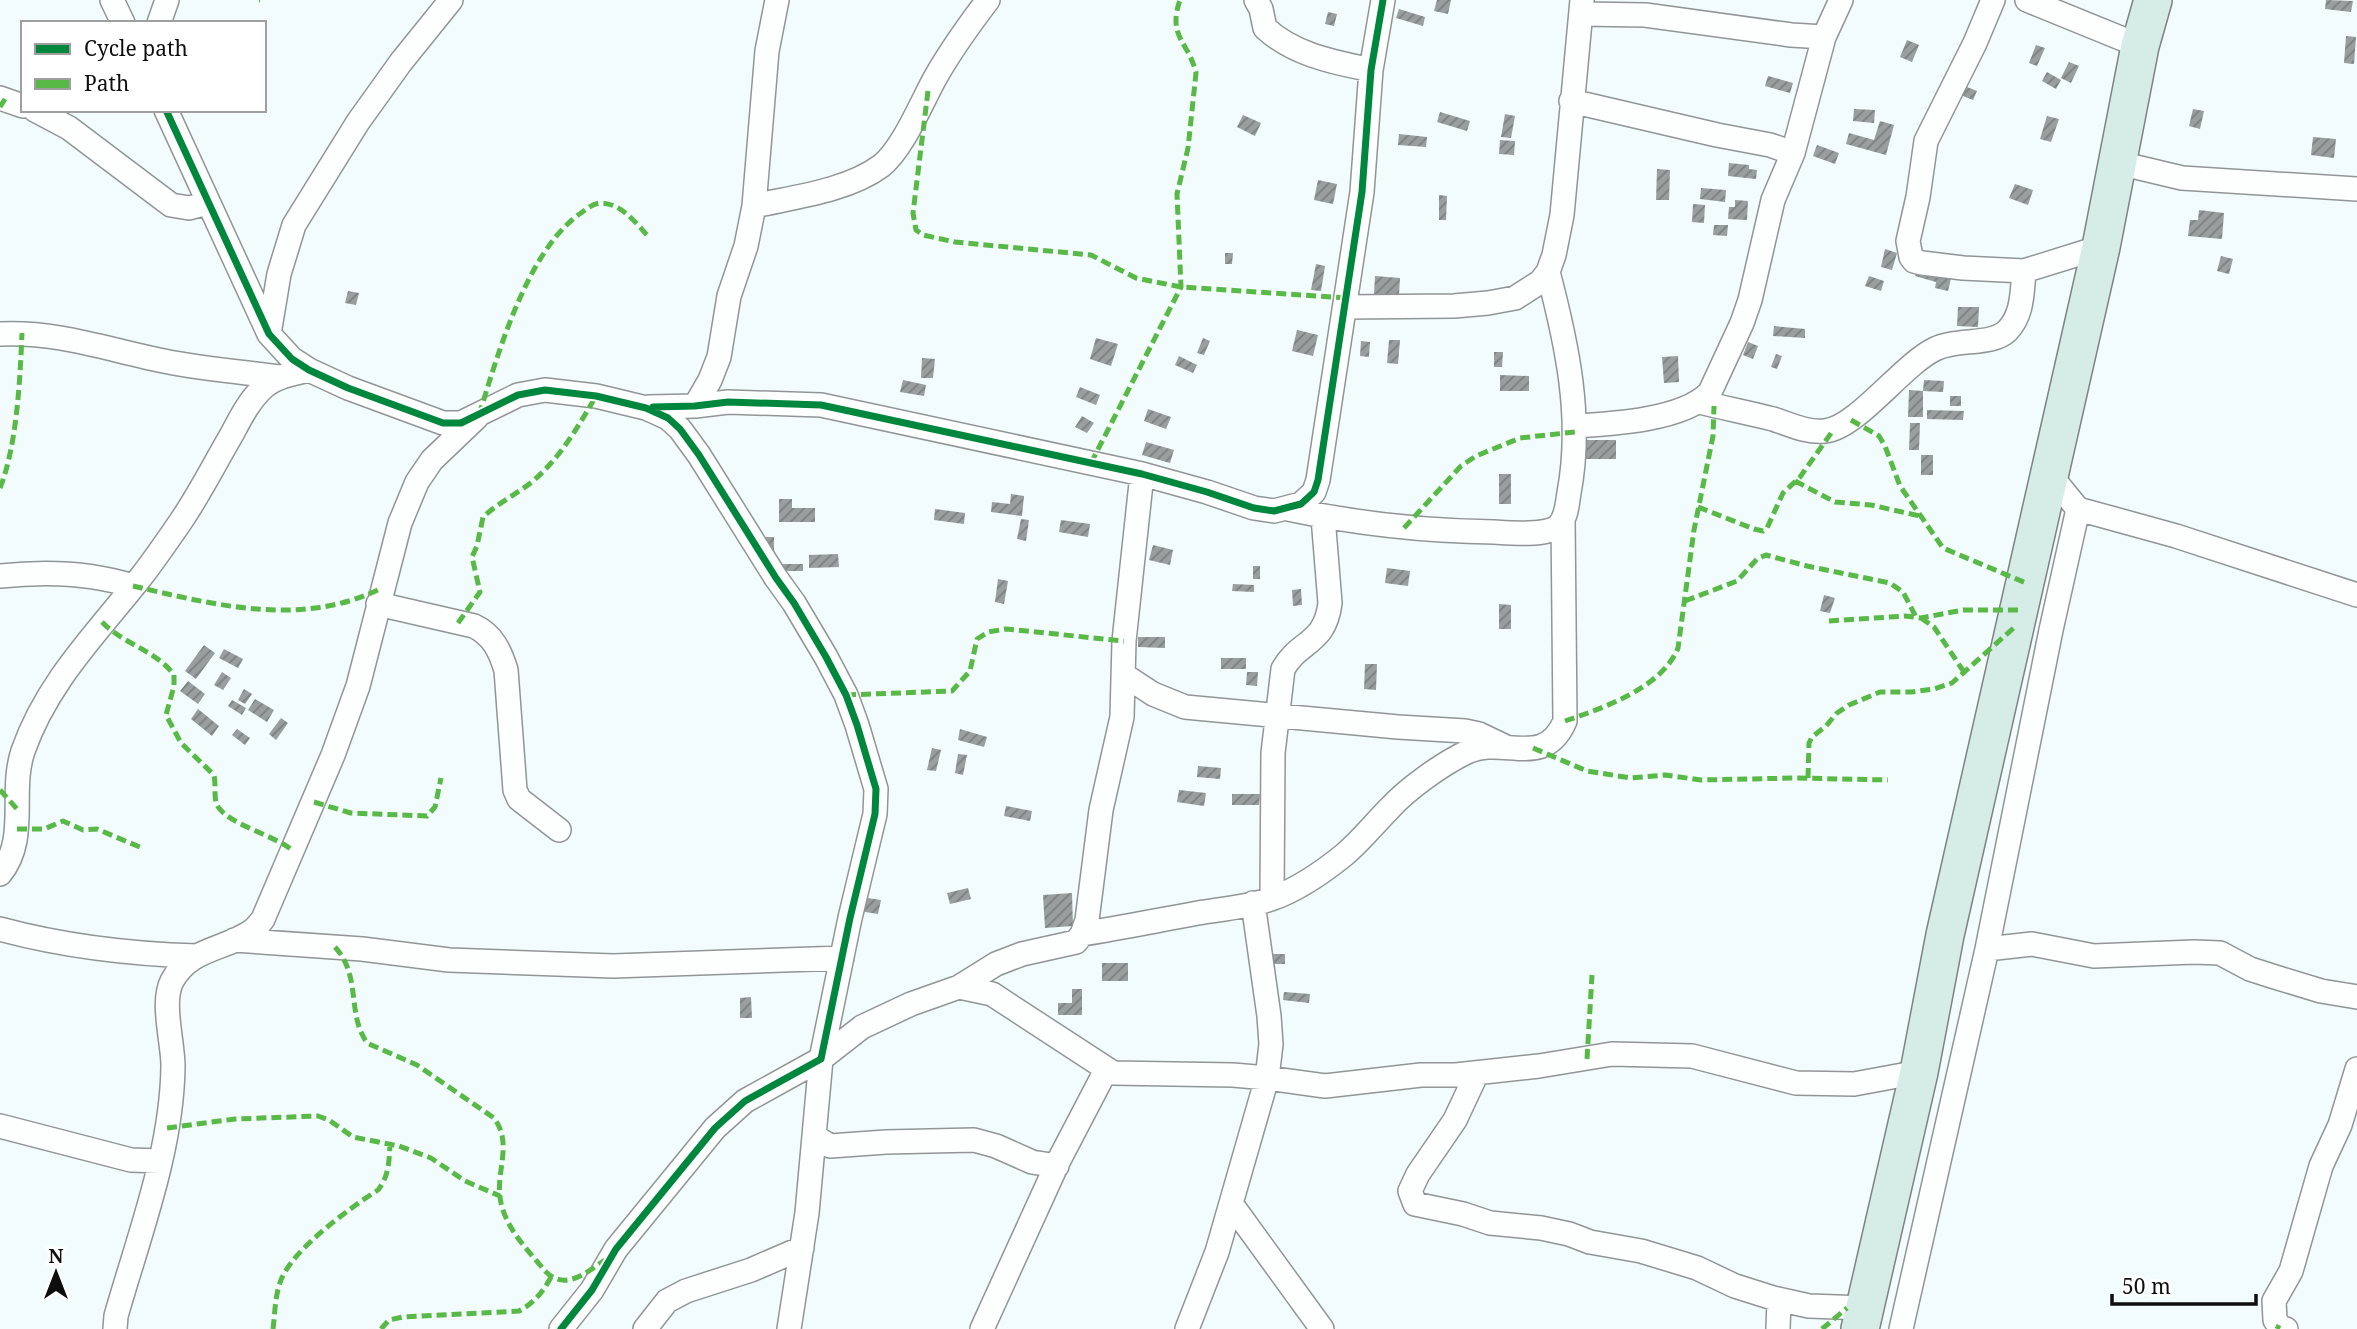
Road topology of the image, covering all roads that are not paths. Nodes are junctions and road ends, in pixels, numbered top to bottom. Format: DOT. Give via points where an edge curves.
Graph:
graph roads {
  1 [pos="112,0"];
  2 [pos="167,0"];
  3 [pos="451,0"];
  4 [pos="777,0"];
  5 [pos="988,0"];
  6 [pos="1256,0"];
  7 [pos="1384,0"];
  8 [pos="1841,0"];
  9 [pos="1993,0"];
  10 [pos="2027,0"];
  11 [pos="2153,0"];
  12 [pos="1581,7"];
  13 [pos="123,21"];
  14 [pos="160,21"];
  15 [pos="1824,37"];
  16 [pos="2140,46"];
  17 [pos="1371,70"];
  18 [pos="0,98"];
  19 [pos="1571,101"];
  20 [pos="21,105"];
  21 [pos="39,112"];
  22 [pos="167,112"];
  23 [pos="1793,153"];
  24 [pos="2119,163"];
  25 [pos="2357,189"];
  26 [pos="208,203"];
  27 [pos="754,205"];
  28 [pos="2101,247"];
  29 [pos="2024,271"];
  30 [pos="1548,272"];
  31 [pos="1346,307"];
  32 [pos="0,334"];
  33 [pos="269,334"];
  34 [pos="309,370"];
  35 [pos="281,377"];
  36 [pos="1700,402"];
  37 [pos="695,406"];
  38 [pos="646,408"];
  39 [pos="479,415"];
  40 [pos="1575,426"];
  41 [pos="1142,474"];
  42 [pos="2050,476"];
  43 [pos="1287,509"];
  44 [pos="2078,509"];
  45 [pos="1323,517"];
  46 [pos="1563,519"];
  47 [pos="0,576"];
  48 [pos="133,586"];
  49 [pos="2357,595"];
  50 [pos="378,604"];
  51 [pos="1124,675"];
  52 [pos="1278,715"];
  53 [pos="1511,749"];
  54 [pos="559,830"];
  55 [pos="0,874"];
  56 [pos="1263,901"];
  57 [pos="0,929"];
  58 [pos="1082,934"];
  59 [pos="233,940"];
  60 [pos="1987,949"];
  61 [pos="197,956"];
  62 [pos="842,957"];
  63 [pos="959,987"];
  64 [pos="2357,997"];
  65 [pos="821,1059"];
  66 [pos="2357,1069"];
  67 [pos="1106,1070"];
  68 [pos="1919,1072"];
  69 [pos="1477,1073"];
  70 [pos="1266,1078"];
  71 [pos="0,1126"];
  72 [pos="814,1136"];
  73 [pos="160,1161"];
  74 [pos="1057,1166"];
  75 [pos="1232,1205"];
  76 [pos="802,1248"];
  77 [pos="1779,1300"];
  78 [pos="1863,1319"];
  79 [pos="115,1329"];
  80 [pos="561,1329"];
  81 [pos="645,1329"];
  82 [pos="789,1329"];
  83 [pos="982,1329"];
  84 [pos="1187,1329"];
  85 [pos="1322,1329"];
  86 [pos="1779,1329"];
  87 [pos="1901,1329"];
  88 [pos="2286,1329"];
  1 -- 13 [label="street"];
  2 -- 14 [label="street"];
  3 -- 33 [label="street" via="358,122 294,225 279,274"];
  4 -- 27 [label="street" via="767,51"];
  5 -- 27 [label="street" via="935,77 899,145 881,166 831,189"];
  6 -- 17 [label="street" via="1265,28 1289,45 1326,60"];
  7 -- 17 [label="street"];
  8 -- 15 [label="street"];
  9 -- 29 [label="street" via="1926,141 1909,252 1914,261 1922,263"];
  10 -- 16 [label="street"];
  11 -- 16 [label="highway"];
  12 -- 15 [label="street"];
  12 -- 19 [label="street"];
  15 -- 23 [label="street"];
  16 -- 24 [label="highway"];
  17 -- 31 [label="street" via="1362,192"];
  18 -- 20 [label="street"];
  19 -- 23 [label="street"];
  19 -- 30 [label="street" via="1562,215"];
  21 -- 26 [label="street" via="69,128 171,205 189,208"];
  22 -- 26 [label="street"];
  23 -- 36 [label="street" via="1773,200 1742,323 1710,392"];
  24 -- 25 [label="street" via="2182,178"];
  24 -- 28 [label="highway"];
  26 -- 33 [label="street"];
  27 -- 37 [label="street" via="729,296 719,357"];
  28 -- 29 [label="street"];
  28 -- 42 [label="highway"];
  29 -- 36 [label="street" via="2021,306 2003,334 1934,349 1838,428 1816,431"];
  30 -- 31 [label="street" via="1541,282 1515,298 1488,303"];
  30 -- 40 [label="street" via="1565,341"];
  31 -- 43 [label="street" via="1318,480 1308,499"];
  32 -- 35 [label="street" via="63,337 163,361"];
  33 -- 34 [label="street"];
  34 -- 35 [label="street"];
  34 -- 39 [label="street" via="443,423"];
  35 -- 48 [label="street" via="265,385 248,404 182,520"];
  36 -- 40 [label="street" via="1650,417"];
  37 -- 38 [label="street"];
  37 -- 41 [label="street" via="728,402 821,405"];
  38 -- 39 [label="street" via="545,390 518,395"];
  38 -- 62 [label="street" via="668,418 699,455 806,621 858,725 876,789 875,814"];
  39 -- 50 [label="street" via="432,460 417,482 400,523"];
  40 -- 46 [label="street" via="1572,477"];
  41 -- 43 [label="street" via="1254,508"];
  41 -- 51 [label="street"];
  42 -- 44 [label="street"];
  42 -- 68 [label="highway" via="1945,935"];
  43 -- 45 [label="street"];
  44 -- 49 [label="street"];
  44 -- 60 [label="street"];
  45 -- 46 [label="street" via="1428,531 1517,533 1544,531"];
  45 -- 52 [label="street" via="1328,617 1320,634 1283,669"];
  46 -- 53 [label="street" via="1565,722 1548,745"];
  47 -- 48 [label="street" via="52,572"];
  48 -- 55 [label="street" via="61,676 41,710 22,754 17,834 12,855"];
  50 -- 54 [label="street" via="474,626 492,639 506,670 515,790 519,799"];
  50 -- 59 [label="street" via="358,686 273,899 252,931"];
  51 -- 52 [label="street" via="1185,707"];
  51 -- 58 [label="street" via="1122,717 1101,810"];
  52 -- 53 [label="street" via="1465,731"];
  52 -- 56 [label="street"];
  53 -- 56 [label="street" via="1468,751 1450,762 1390,807 1344,855 1311,878"];
  56 -- 58 [label="street"];
  56 -- 70 [label="street" via="1271,1044"];
  57 -- 61 [label="street" via="32,938"];
  58 -- 63 [label="street" via="1071,944 996,964"];
  59 -- 61 [label="street"];
  59 -- 62 [label="street" via="449,960 613,966"];
  60 -- 64 [label="street" via="2032,944 2094,956 2220,953 2262,973"];
  60 -- 87 [label="street"];
  61 -- 73 [label="street" via="184,964 169,989 172,1090"];
  62 -- 65 [label="street"];
  63 -- 65 [label="street" via="862,1027"];
  63 -- 67 [label="street" via="992,994"];
  65 -- 72 [label="street"];
  65 -- 80 [label="street" via="745,1101 715,1128 616,1248 592,1290"];
  66 -- 88 [label="street" via="2340,1125 2321,1166 2291,1271 2274,1301 2275,1320"];
  67 -- 70 [label="street"];
  67 -- 74 [label="street"];
  68 -- 69 [label="street" via="1854,1084 1796,1083 1692,1056 1612,1054"];
  68 -- 78 [label="highway"];
  69 -- 70 [label="street" via="1325,1087"];
  69 -- 77 [label="street" via="1455,1120 1413,1183 1410,1191 1415,1204 1489,1223 1541,1228 1641,1251"];
  70 -- 75 [label="street"];
  71 -- 73 [label="street" via="131,1160"];
  72 -- 74 [label="street" via="830,1146 974,1140 1032,1162"];
  72 -- 76 [label="street"];
  73 -- 79 [label="street"];
  74 -- 83 [label="street"];
  75 -- 84 [label="street"];
  75 -- 85 [label="street"];
  76 -- 81 [label="street" via="686,1291 667,1301"];
  76 -- 82 [label="street"];
  77 -- 78 [label="street"];
  77 -- 86 [label="street"];
}
